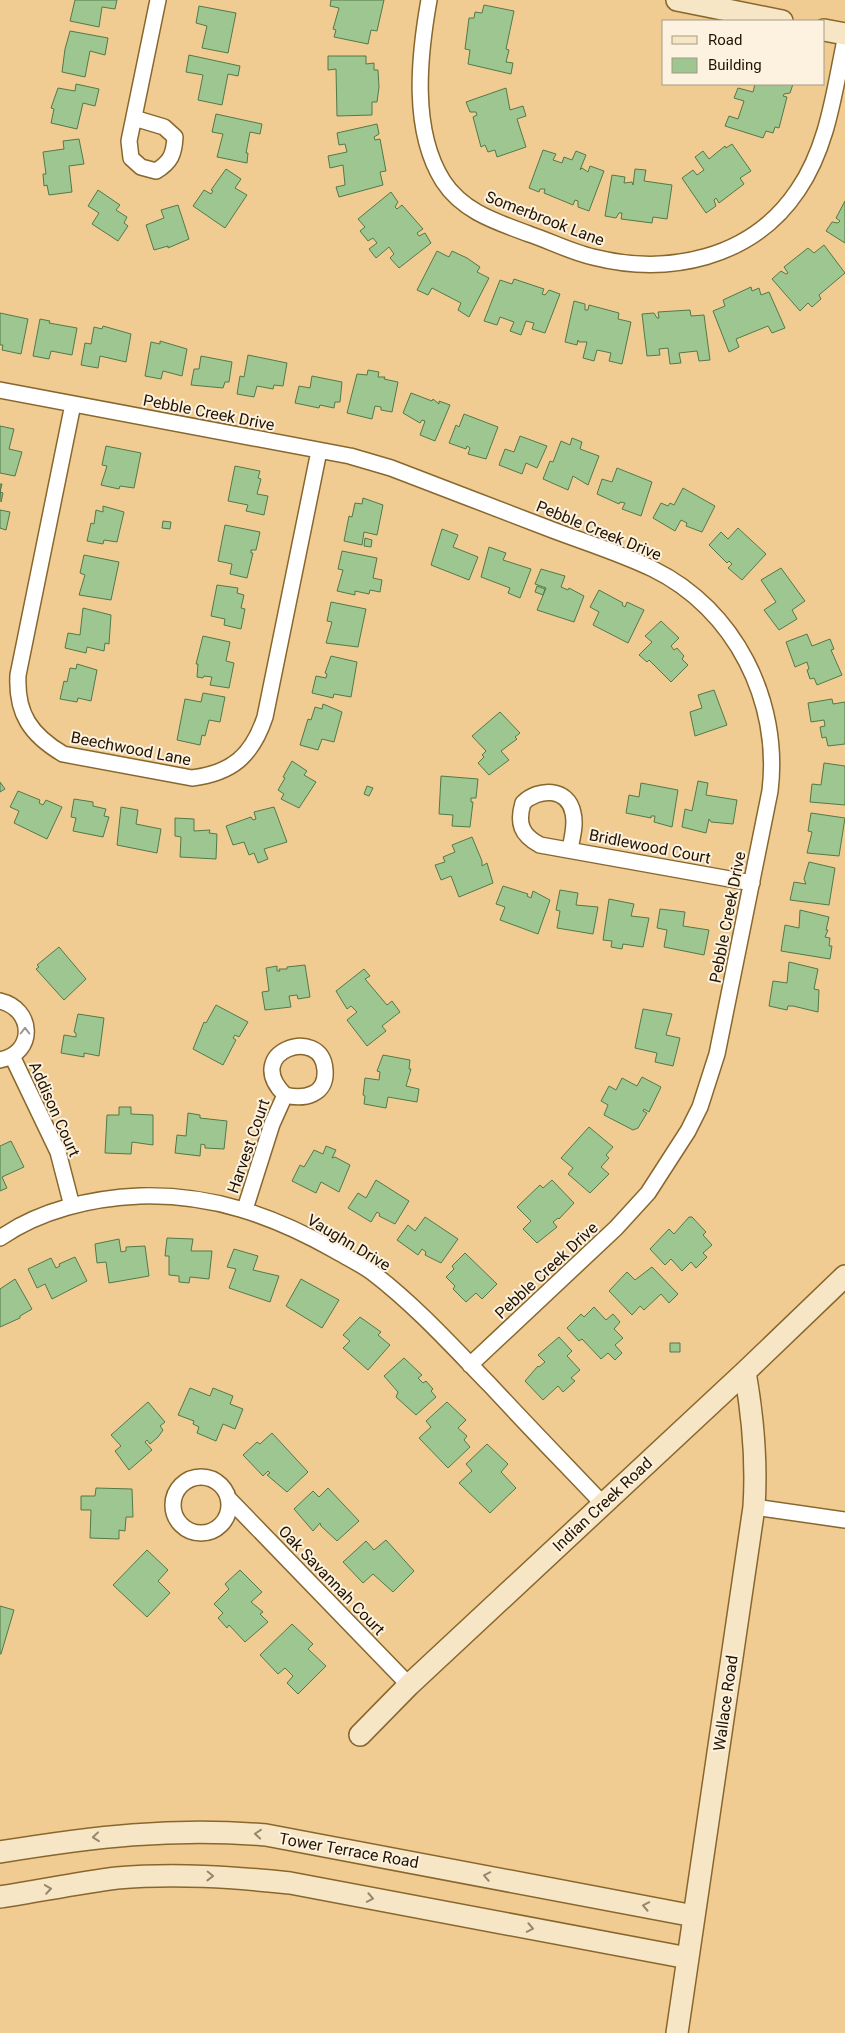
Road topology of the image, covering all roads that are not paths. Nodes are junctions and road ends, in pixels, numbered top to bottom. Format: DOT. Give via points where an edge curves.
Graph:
graph roads {
  1 [pos="158,0"];
  2 [pos="429,0"];
  3 [pos="677,0"];
  4 [pos="777,20"];
  5 [pos="825,30"];
  6 [pos="845,34"];
  7 [pos="845,40"];
  8 [pos="134,118"];
  9 [pos="0,390"];
  10 [pos="73,404"];
  11 [pos="319,451"];
  12 [pos="570,849"];
  13 [pos="752,883"];
  14 [pos="0,1001"];
  15 [pos="6,1058"];
  16 [pos="285,1095"];
  17 [pos="72,1206"];
  18 [pos="245,1209"];
  19 [pos="0,1238"];
  20 [pos="845,1276"];
  21 [pos="470,1365"];
  22 [pos="746,1372"];
  23 [pos="229,1499"];
  24 [pos="602,1503"];
  25 [pos="754,1507"];
  26 [pos="845,1520"];
  27 [pos="409,1685"];
  28 [pos="360,1735"];
  29 [pos="0,1852"];
  30 [pos="0,1897"];
  31 [pos="694,1916"];
  32 [pos="688,1958"];
  33 [pos="677,2033"];
  1 -- 8 [label="street"];
  2 -- 7 [label="street, Somerbrook Lane" via="422,51 422,98 425,132 444,182 460,200 483,216 591,257 631,265 686,263 708,257 734,247 758,232 779,212 797,192 821,146"];
  3 -- 4 [label="street"];
  5 -- 6 [label="street"];
  9 -- 10 [label="street, Pebble Creek Drive"];
  10 -- 11 [label="street, Pebble Creek Drive"];
  10 -- 11 [label="street, Beechwood Lane" via="17,690 34,732 63,754 82,758 192,778 210,776 226,769 250,750 264,717"];
  11 -- 13 [label="street, Pebble Creek Drive" via="391,468 653,569 698,599 732,636 745,657 765,706 771,735 770,791"];
  12 -- 13 [label="street, Bridlewood Court"];
  13 -- 21 [label="street, Pebble Creek Drive" via="717,1054 700,1107 675,1154 648,1193 616,1228"];
  15 -- 14 [label="street, Addison Court, one-way" via="24,1043 26,1024 16,1008"];
  15 -- 17 [label="street, Addison Court" via="58,1152"];
  16 -- 18 [label="street, Harvest Court" via="272,1124"];
  17 -- 18 [label="street, Vaughn Drive" via="120,1197 169,1195"];
  17 -- 19 [label="street, Vaughn Drive" via="37,1218"];
  18 -- 21 [label="street, Vaughn Drive" via="311,1237 371,1271 411,1304"];
  20 -- 22 [label="street, Indian Creek Road"];
  21 -- 24 [label="street, Vaughn Drive"];
  22 -- 24 [label="street, Indian Creek Road"];
  22 -- 25 [label="street, Wallace Road" via="754,1422"];
  23 -- 27 [label="street, Oak Savannah Court"];
  24 -- 27 [label="street, Indian Creek Road"];
  25 -- 26 [label="street"];
  25 -- 31 [label="street, Wallace Road"];
  27 -- 28 [label="street, Indian Creek Road"];
  31 -- 29 [label="street, Tower Terrace Road, one-way" via="266,1835 153,1832 82,1838"];
  30 -- 32 [label="street, one-way" via="117,1878 185,1875 250,1879 299,1885"];
  31 -- 32 [label="street, Wallace Road"];
  32 -- 33 [label="street, Wallace Road"];
}
